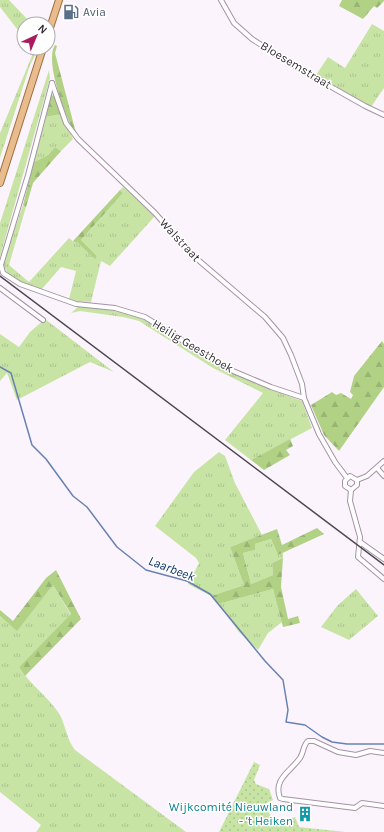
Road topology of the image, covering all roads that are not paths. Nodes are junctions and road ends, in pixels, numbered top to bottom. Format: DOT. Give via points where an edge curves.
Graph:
graph roads {
  1 [pos="59,0"];
  2 [pos="222,0"];
  3 [pos="54,16"];
  4 [pos="40,56"];
  5 [pos="384,115"];
  6 [pos="0,183"];
  7 [pos="1,265"];
  8 [pos="0,288"];
  9 [pos="43,320"];
  10 [pos="304,398"];
  11 [pos="384,461"];
  12 [pos="377,468"];
  13 [pos="384,476"];
  14 [pos="347,478"];
  15 [pos="357,480"];
  16 [pos="352,490"];
  17 [pos="360,542"];
  18 [pos="384,559"];
  19 [pos="384,580"];
  20 [pos="384,753"];
  21 [pos="384,806"];
  1 -- 3 [label="main road"];
  2 -- 5 [label="street, Bloesemstraat" via="234,23 252,39 296,67"];
  4 -- 6 [label="main road"];
  7 -- 10 [label="street, Heilig Geesthoek" via="3,273 10,279 27,287 76,304 115,308 146,317 226,368"];
  7 -- 10 [label="street, Walstraat" via="52,83 66,123 78,140 155,213 190,253 274,327 283,338 302,384"];
  8 -- 9 [label="street"];
  10 -- 14 [label="street" via="325,447"];
  11 -- 12 [label="street"];
  12 -- 13 [label="street"];
  12 -- 15 [label="street"];
  14 -- 15 [label="street" via="352,476"];
  14 -- 16 [label="street" via="344,481 345,486"];
  15 -- 16 [label="street" via="356,488"];
  16 -- 17 [label="street" via="350,501"];
  17 -- 18 [label="street"];
  17 -- 19 [label="street" via="358,557"];
  20 -- 21 [label="street" via="370,750 356,754 338,752 314,741 308,741 300,758 282,776 277,788 280,798 355,808 362,803"];
}
